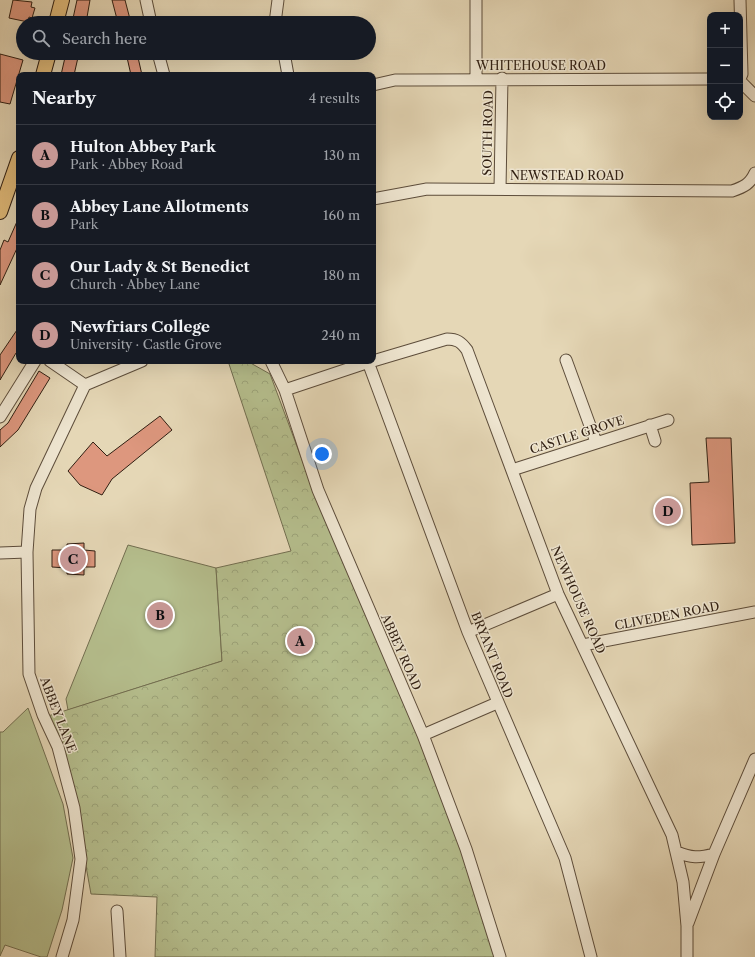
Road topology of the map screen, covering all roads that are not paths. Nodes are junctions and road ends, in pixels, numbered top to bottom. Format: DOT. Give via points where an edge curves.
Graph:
graph roads {
  1 [pos="62,0"];
  2 [pos="146,0"];
  3 [pos="278,0"];
  4 [pos="476,0"];
  5 [pos="740,0"];
  6 [pos="58,16"];
  7 [pos="149,16"];
  8 [pos="276,16"];
  9 [pos="741,48"];
  10 [pos="47,60"];
  11 [pos="160,60"];
  12 [pos="285,60"];
  13 [pos="44,72"];
  14 [pos="163,72"];
  15 [pos="287,72"];
  16 [pos="476,78"];
  17 [pos="502,78"];
  18 [pos="707,79"];
  19 [pos="743,83"];
  20 [pos="376,84"];
  21 [pos="755,96"];
  22 [pos="16,167"];
  23 [pos="755,173"];
  24 [pos="500,189"];
  25 [pos="376,198"];
  26 [pos="0,212"];
  27 [pos="376,360"];
  28 [pos="566,360"];
  29 [pos="33,364"];
  30 [pos="54,364"];
  31 [pos="135,364"];
  32 [pos="272,364"];
  33 [pos="362,364"];
  34 [pos="372,364"];
  35 [pos="85,385"];
  36 [pos="285,390"];
  37 [pos="0,417"];
  38 [pos="668,420"];
  39 [pos="650,425"];
  40 [pos="655,441"];
  41 [pos="596,442"];
  42 [pos="512,470"];
  43 [pos="27,552"];
  44 [pos="0,553"];
  45 [pos="558,594"];
  46 [pos="755,612"];
  47 [pos="468,632"];
  48 [pos="583,645"];
  49 [pos="497,703"];
  50 [pos="423,735"];
  51 [pos="755,759"];
  52 [pos="677,852"];
  53 [pos="714,854"];
  54 [pos="117,911"];
  55 [pos="687,926"];
  56 [pos="62,957"];
  57 [pos="120,957"];
  58 [pos="500,957"];
  59 [pos="591,957"];
  60 [pos="687,957"];
  1 -- 6 [label="main road"];
  2 -- 7 [label="street"];
  3 -- 8 [label="street"];
  4 -- 16 [label="street"];
  5 -- 9 [label="street"];
  10 -- 13 [label="main road"];
  11 -- 14 [label="street"];
  12 -- 15 [label="street"];
  16 -- 17 [label="street, WHITEHOUSE ROAD"];
  16 -- 20 [label="street, WHITEHOUSE ROAD" via="396,80"];
  17 -- 18 [label="street, WHITEHOUSE ROAD"];
  17 -- 24 [label="street, SOUTH ROAD"];
  19 -- 21 [label="street"];
  22 -- 26 [label="main road"];
  23 -- 24 [label="street, NEWSTEAD ROAD" via="750,183 732,191"];
  24 -- 25 [label="street, NEWSTEAD ROAD" via="427,189"];
  27 -- 42 [label="street, NEWHOUSE ROAD" via="447,339 455,339 462,343 467,350"];
  28 -- 41 [label="street"];
  29 -- 37 [label="street"];
  30 -- 35 [label="street"];
  31 -- 35 [label="street"];
  32 -- 36 [label="street, ABBEY ROAD"];
  33 -- 36 [label="street, NEWHOUSE ROAD"];
  34 -- 47 [label="street, BRYANT ROAD"];
  35 -- 43 [label="street, ABBEY LANE" via="36,488 30,509"];
  36 -- 50 [label="street, ABBEY ROAD" via="318,490"];
  38 -- 39 [label="street, CASTLE GROVE"];
  39 -- 40 [label="street"];
  39 -- 41 [label="street, CASTLE GROVE"];
  41 -- 42 [label="street, CASTLE GROVE"];
  42 -- 45 [label="street, NEWHOUSE ROAD"];
  43 -- 44 [label="street"];
  43 -- 56 [label="street, ABBEY LANE" via="29,674 43,715 58,747 74,808 81,859 73,920"];
  45 -- 47 [label="street"];
  45 -- 48 [label="street, NEWHOUSE ROAD"];
  46 -- 48 [label="street, CLIVEDEN ROAD"];
  47 -- 49 [label="street, BRYANT ROAD"];
  48 -- 52 [label="street, NEWHOUSE ROAD"];
  49 -- 50 [label="street"];
  49 -- 59 [label="street, BRYANT ROAD" via="565,858"];
  50 -- 58 [label="street, ABBEY ROAD" via="466,849"];
  51 -- 53 [label="street"];
  52 -- 53 [label="street" via="701,858"];
  52 -- 55 [label="street, NEWHOUSE ROAD"];
  53 -- 55 [label="street"];
  54 -- 57 [label="street"];
  55 -- 60 [label="street, NEWHOUSE ROAD"];
}
